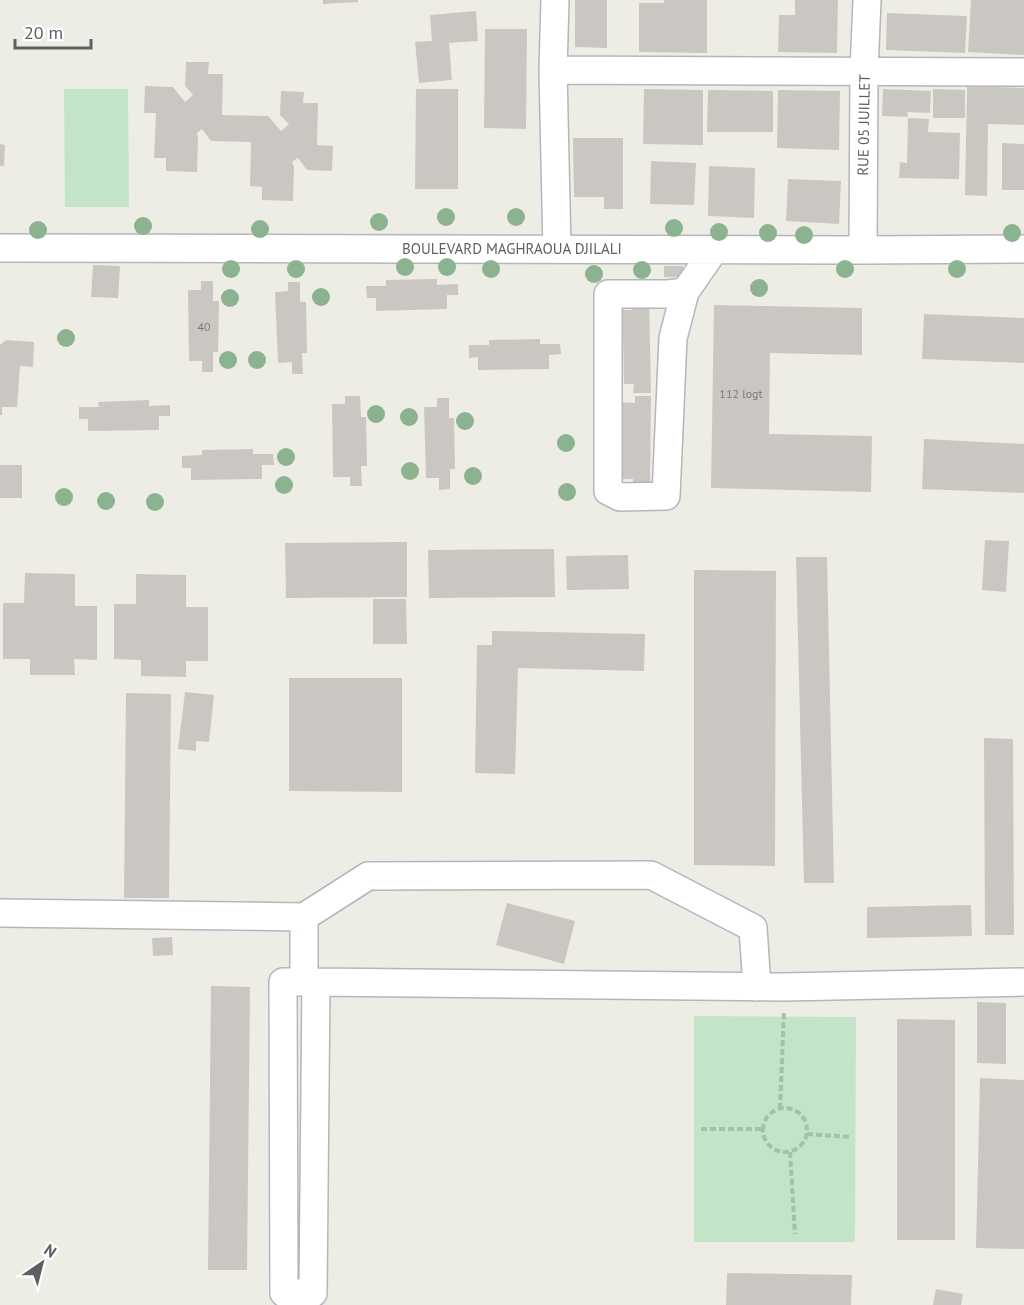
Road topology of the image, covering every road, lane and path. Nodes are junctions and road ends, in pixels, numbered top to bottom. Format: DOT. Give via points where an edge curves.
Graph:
graph roads {
  1 [pos="555,0"];
  2 [pos="867,0"];
  3 [pos="553,70"];
  4 [pos="864,71"];
  5 [pos="1024,72"];
  6 [pos="0,248"];
  7 [pos="557,249"];
  8 [pos="1024,249"];
  9 [pos="714,250"];
  10 [pos="863,250"];
  11 [pos="685,292"];
  12 [pos="0,913"];
  13 [pos="304,917"];
  14 [pos="301,982"];
  15 [pos="1024,982"];
  16 [pos="757,987"];
  17 [pos="785,987"];
  18 [pos="780,1109"];
  19 [pos="701,1129"];
  20 [pos="762,1129"];
  21 [pos="807,1134"];
  22 [pos="851,1137"];
  23 [pos="790,1152"];
  24 [pos="795,1234"];
  1 -- 3 [label="street"];
  2 -- 4 [label="street, RUE 05 JUILLET"];
  3 -- 4 [label="street"];
  3 -- 7 [label="street"];
  4 -- 5 [label="street"];
  4 -- 10 [label="street, RUE 05 JUILLET"];
  6 -- 7 [label="street, BOULEVARD MAGHRAOUA DJILALI"];
  7 -- 9 [label="street, BOULEVARD MAGHRAOUA DJILALI"];
  8 -- 10 [label="street, BOULEVARD MAGHRAOUA DJILALI"];
  9 -- 10 [label="street, BOULEVARD MAGHRAOUA DJILALI"];
  9 -- 11 [label="street"];
  11 -- 11 [label="street" via="673,338 666,496 620,496 608,491 608,294"];
  12 -- 13 [label="street"];
  13 -- 14 [label="street"];
  13 -- 16 [label="street" via="368,876 651,875 753,928"];
  14 -- 14 [label="street" via="284,1293 313,1293"];
  14 -- 16 [label="street"];
  15 -- 17 [label="street"];
  16 -- 17 [label="street"];
  17 -- 18 [label="path"];
  18 -- 20 [label="path" via="768,1116"];
  18 -- 21 [label="path" via="800,1114"];
  19 -- 20 [label="path"];
  20 -- 23 [label="path" via="770,1147"];
  21 -- 22 [label="path"];
  21 -- 23 [label="path" via="801,1145"];
  23 -- 24 [label="path"];
}
